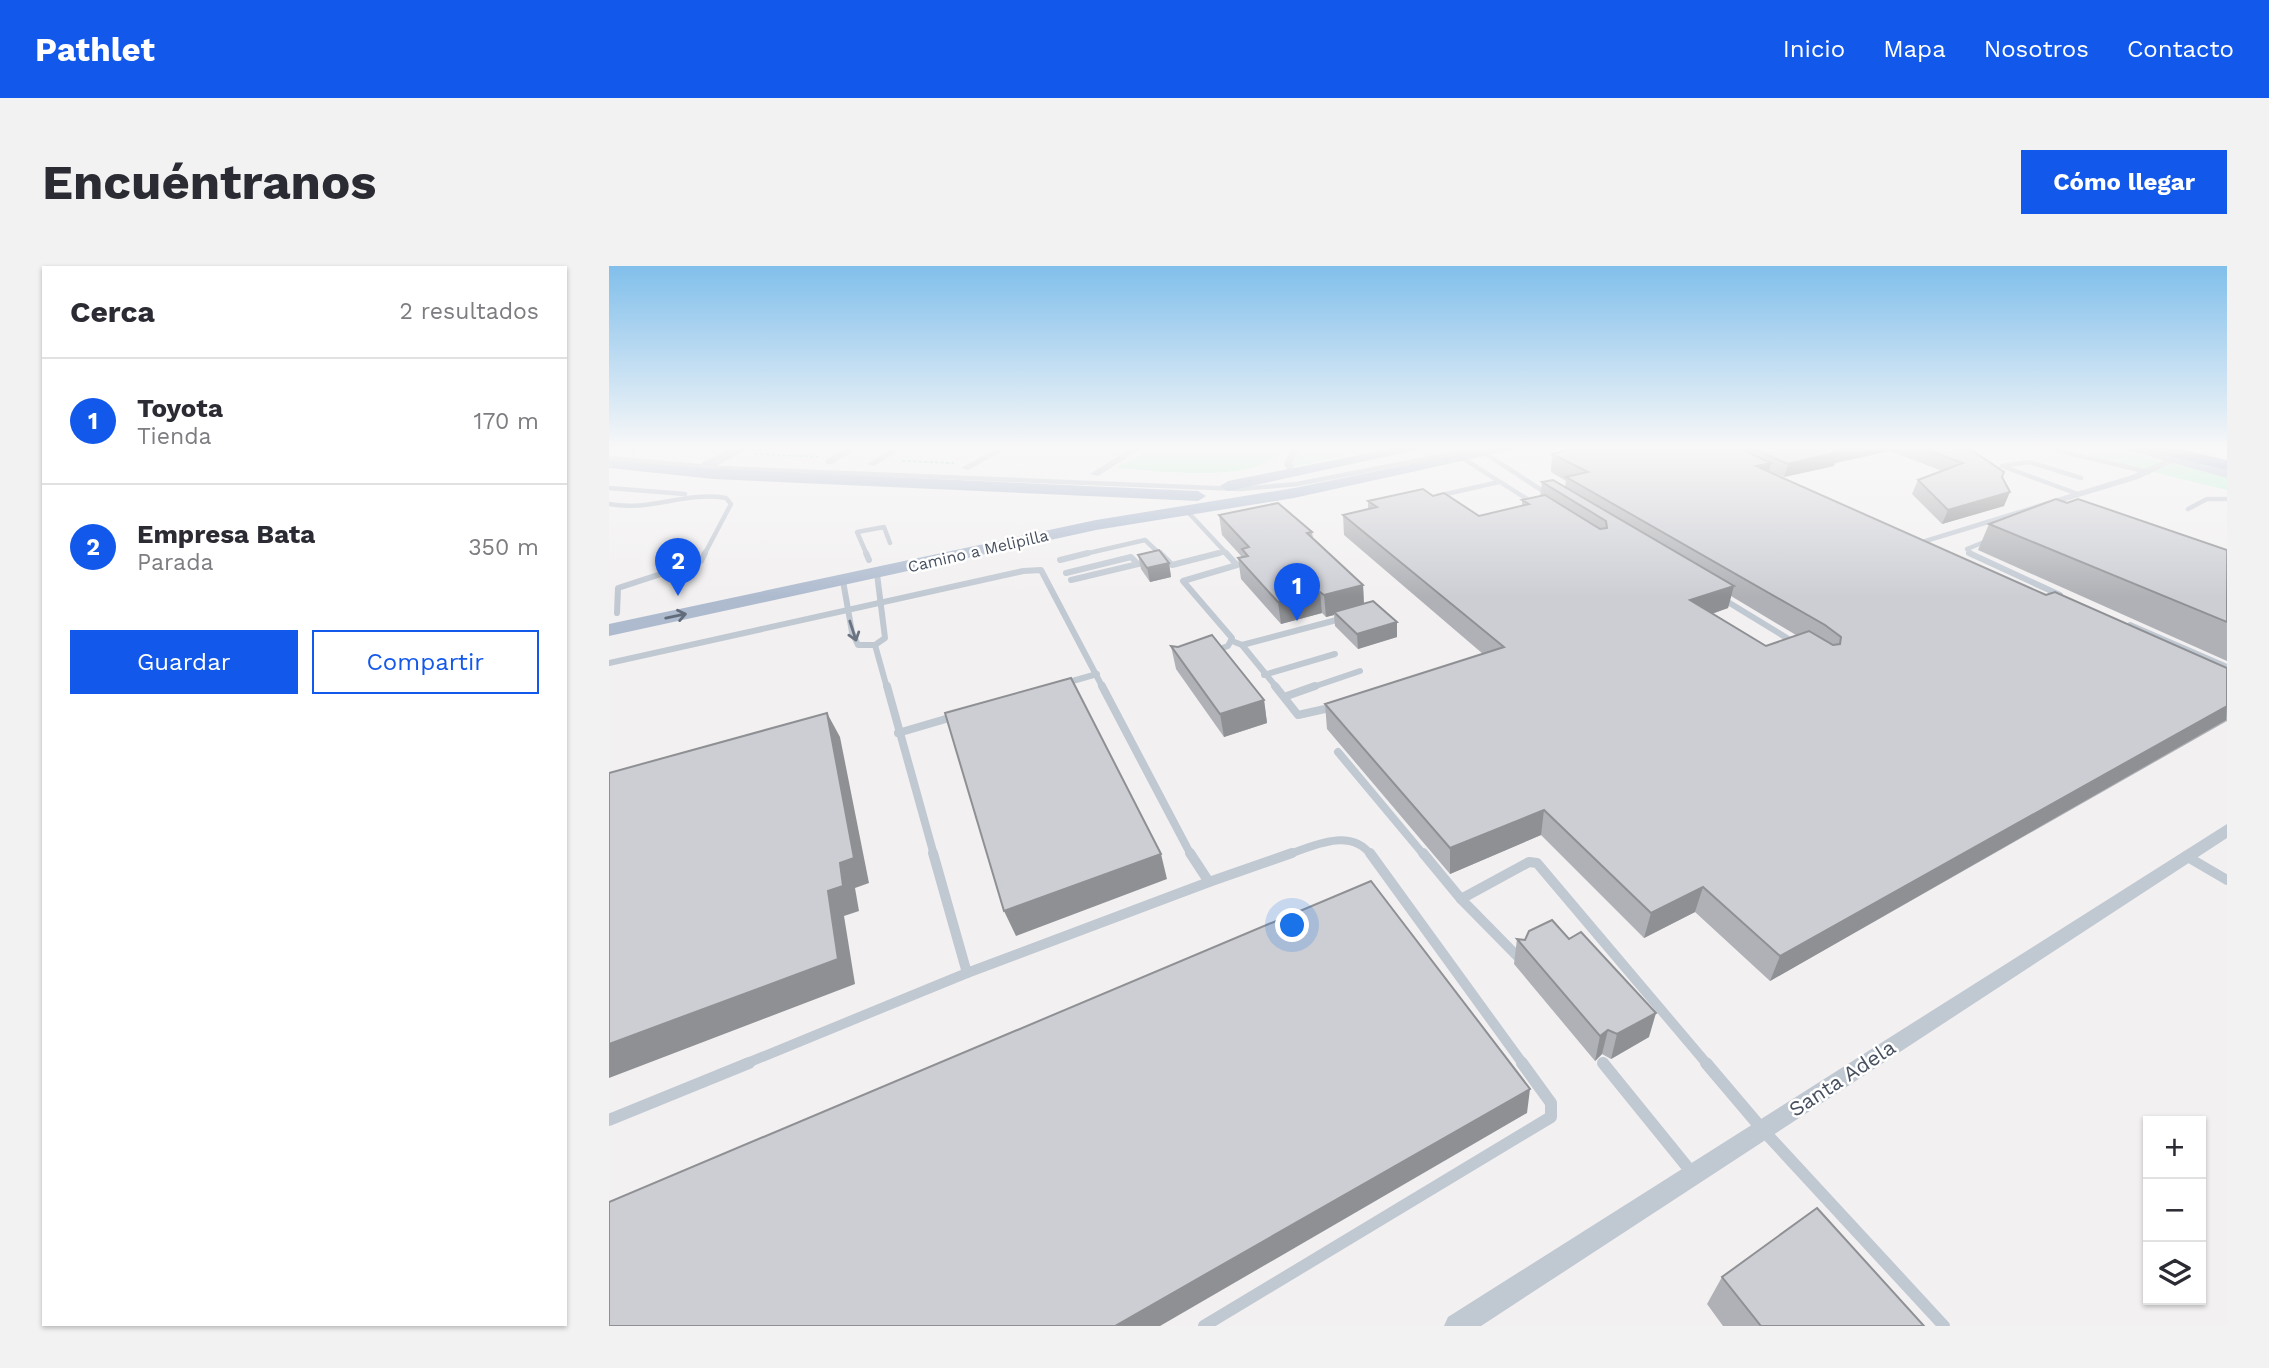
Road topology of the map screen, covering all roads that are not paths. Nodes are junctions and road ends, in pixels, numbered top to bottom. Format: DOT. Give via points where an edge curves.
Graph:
graph roads {
  1 [pos="686,497"];
  2 [pos="722,497"];
  3 [pos="1097,497"];
  4 [pos="1143,497"];
  5 [pos="1198,497"];
  6 [pos="1276,497"];
  7 [pos="1524,497"];
  8 [pos="2067,497"];
  9 [pos="1269,499"];
  10 [pos="2227,499"];
  11 [pos="1185,503"];
  12 [pos="609,504"];
  13 [pos="2188,509"];
  14 [pos="1545,510"];
  15 [pos="1080,516"];
  16 [pos="2002,536"];
  17 [pos="1900,538"];
  18 [pos="890,543"];
  19 [pos="1913,544"];
  20 [pos="1925,550"];
  21 [pos="1225,552"];
  22 [pos="1164,558"];
  23 [pos="1060,560"];
  24 [pos="1138,564"];
  25 [pos="1172,565"];
  26 [pos="873,567"];
  27 [pos="1066,573"];
  28 [pos="1071,580"];
  29 [pos="1183,580"];
  30 [pos="843,581"];
  31 [pos="1710,592"];
  32 [pos="885,601"];
  33 [pos="2073,601"];
  34 [pos="848,608"];
  35 [pos="1358,614"];
  36 [pos="612,620"];
  37 [pos="2125,623"];
  38 [pos="1232,641"];
  39 [pos="875,645"];
  40 [pos="1242,645"];
  41 [pos="1804,648"];
  42 [pos="1335,654"];
  43 [pos="1204,655"];
  44 [pos="609,663"];
  45 [pos="2227,667"];
  46 [pos="1360,671"];
  47 [pos="1097,674"];
  48 [pos="1264,675"];
  49 [pos="1058,686"];
  50 [pos="1284,697"];
  51 [pos="1345,704"];
  52 [pos="965,713"];
  53 [pos="898,733"];
  54 [pos="1338,752"];
  55 [pos="2227,830"];
  56 [pos="2186,856"];
  57 [pos="2227,880"];
  58 [pos="1209,882"];
  59 [pos="1461,899"];
  60 [pos="1519,958"];
  61 [pos="967,973"];
  62 [pos="1603,1063"];
  63 [pos="609,1120"];
  64 [pos="1762,1129"];
  65 [pos="1693,1174"];
  66 [pos="1204,1326"];
  67 [pos="1457,1326"];
  68 [pos="1944,1326"];
  1 -- 12 [label="lane" via="632,506"];
  2 -- 36 [label="lane" via="731,504 701,561 618,588"];
  3 -- 15 [label="main road" via="1093,508"];
  4 -- 11 [label="main road"];
  5 -- 11 [label="main road, Camino a Melipilla"];
  6 -- 9 [label="main road, Camino a Melipilla"];
  7 -- 14 [label="lane"];
  8 -- 19 [label="street"];
  9 -- 11 [label="main road, Camino a Melipilla"];
  10 -- 13 [label="lane" via="2207,499"];
  11 -- 15 [label="main road, Camino a Melipilla"];
  11 -- 21 [label="lane"];
  11 -- 26 [label="main road, Camino a Melipilla" via="1096,525"];
  15 -- 26 [label="main road, Camino a Melipilla"];
  16 -- 33 [label="lane" via="1967,549 1968,553"];
  17 -- 19 [label="street"];
  18 -- 26 [label="lane" via="884,527 857,533"];
  19 -- 20 [label="street"];
  21 -- 25 [label="lane"];
  21 -- 29 [label="lane" via="1235,567"];
  22 -- 23 [label="lane" via="1145,540"];
  22 -- 24 [label="lane"];
  22 -- 25 [label="lane"];
  24 -- 27 [label="lane" via="1131,557"];
  24 -- 28 [label="lane"];
  25 -- 29 [label="lane"];
  26 -- 30 [label="main road, Camino a Melipilla"];
  26 -- 32 [label="lane"];
  26 -- 36 [label="main road, Camino a Melipilla"];
  29 -- 38 [label="lane"];
  30 -- 34 [label="lane"];
  36 -- 30 [label="main road, Camino a Melipilla, one-way"];
  31 -- 41 [label="lane"];
  32 -- 34 [label="lane"];
  32 -- 39 [label="lane" via="885,638"];
  32 -- 47 [label="lane" via="1041,570"];
  34 -- 39 [label="lane, one-way" via="858,645"];
  34 -- 44 [label="lane"];
  35 -- 40 [label="lane"];
  37 -- 45 [label="lane"];
  38 -- 40 [label="lane"];
  38 -- 43 [label="lane"];
  39 -- 53 [label="lane"];
  40 -- 48 [label="lane"];
  42 -- 48 [label="lane"];
  46 -- 50 [label="lane"];
  47 -- 49 [label="lane"];
  47 -- 58 [label="lane"];
  48 -- 50 [label="lane"];
  50 -- 51 [label="lane" via="1298,715"];
  52 -- 53 [label="lane"];
  53 -- 61 [label="lane"];
  54 -- 59 [label="lane"];
  55 -- 56 [label="street, Santa Adela"];
  56 -- 57 [label="lane"];
  56 -- 64 [label="street, Santa Adela"];
  58 -- 61 [label="lane"];
  58 -- 66 [label="lane" via="1327,841 1342,839 1365,846 1553,1110 1551,1117"];
  59 -- 60 [label="lane"];
  59 -- 64 [label="lane" via="1529,862 1537,863"];
  61 -- 63 [label="lane"];
  62 -- 65 [label="lane"];
  64 -- 65 [label="street, Santa Adela"];
  64 -- 68 [label="lane"];
  65 -- 67 [label="street, Santa Adela"];
}
